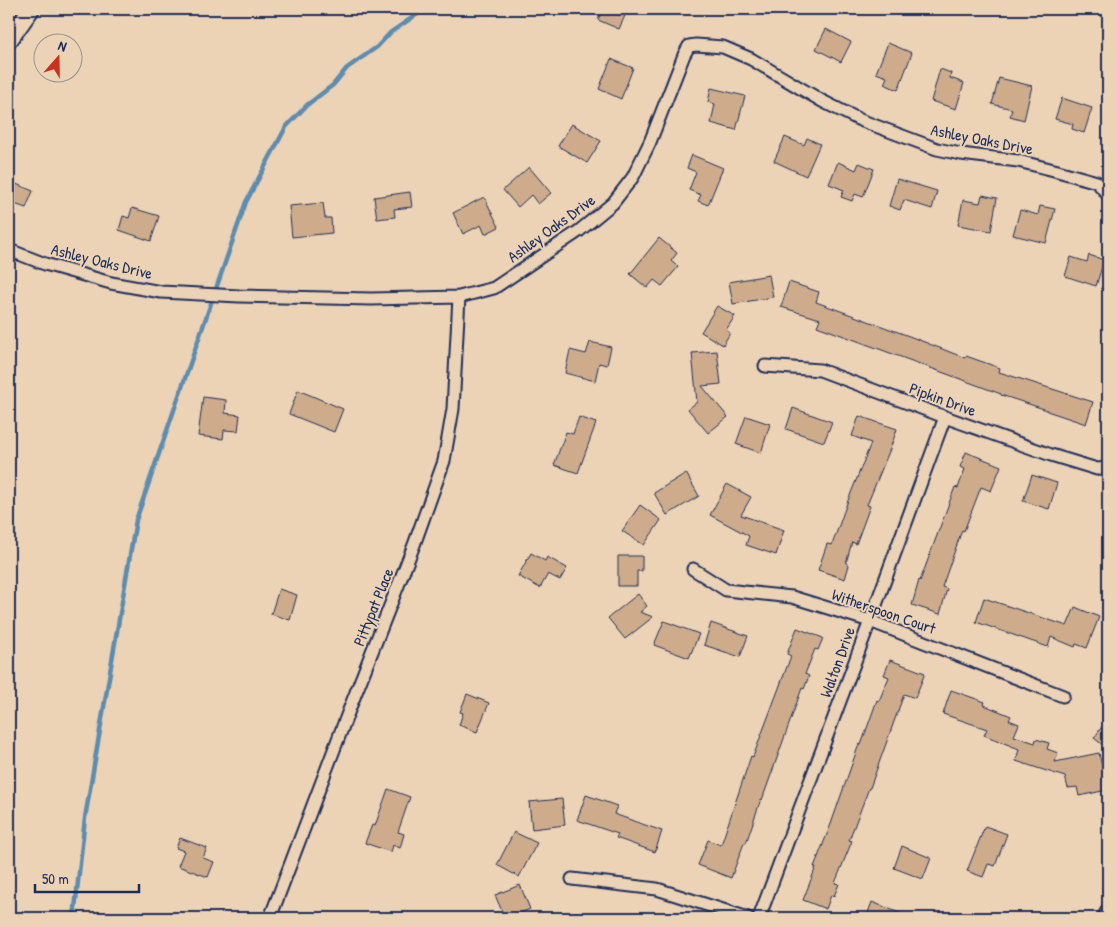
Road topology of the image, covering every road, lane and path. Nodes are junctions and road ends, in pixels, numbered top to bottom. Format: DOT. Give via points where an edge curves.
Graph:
graph roads {
  1 [pos="31,9"];
  2 [pos="9,40"];
  3 [pos="1108,195"];
  4 [pos="9,250"];
  5 [pos="459,297"];
  6 [pos="765,366"];
  7 [pos="944,417"];
  8 [pos="1108,468"];
  9 [pos="693,569"];
  10 [pos="870,620"];
  11 [pos="1063,696"];
  12 [pos="572,879"];
  13 [pos="1108,909"];
  14 [pos="270,918"];
  15 [pos="748,918"];
  16 [pos="759,918"];
  17 [pos="1103,918"];
  1 -- 2 [label="main road"];
  3 -- 5 [label="street, Ashley Oaks Drive" via="1097,182 1080,177 1018,161 937,149 860,120 751,59 723,47 689,46 650,142 632,177 613,203 579,231 494,288"];
  4 -- 5 [label="street, Ashley Oaks Drive" via="111,283 162,292 362,299"];
  5 -- 14 [label="street, Pittypat Place" via="454,409 444,461"];
  6 -- 7 [label="street, Pipkin Drive" via="820,370"];
  7 -- 8 [label="street, Pipkin Drive" via="1051,455 1097,469"];
  7 -- 10 [label="street, Walton Drive"];
  9 -- 10 [label="street, Witherspoon Court" via="726,590 792,597"];
  10 -- 11 [label="street, Witherspoon Court"];
  10 -- 16 [label="street, Walton Drive"];
  12 -- 15 [label="street" via="657,889"];
  13 -- 17 [label="street"];
}
